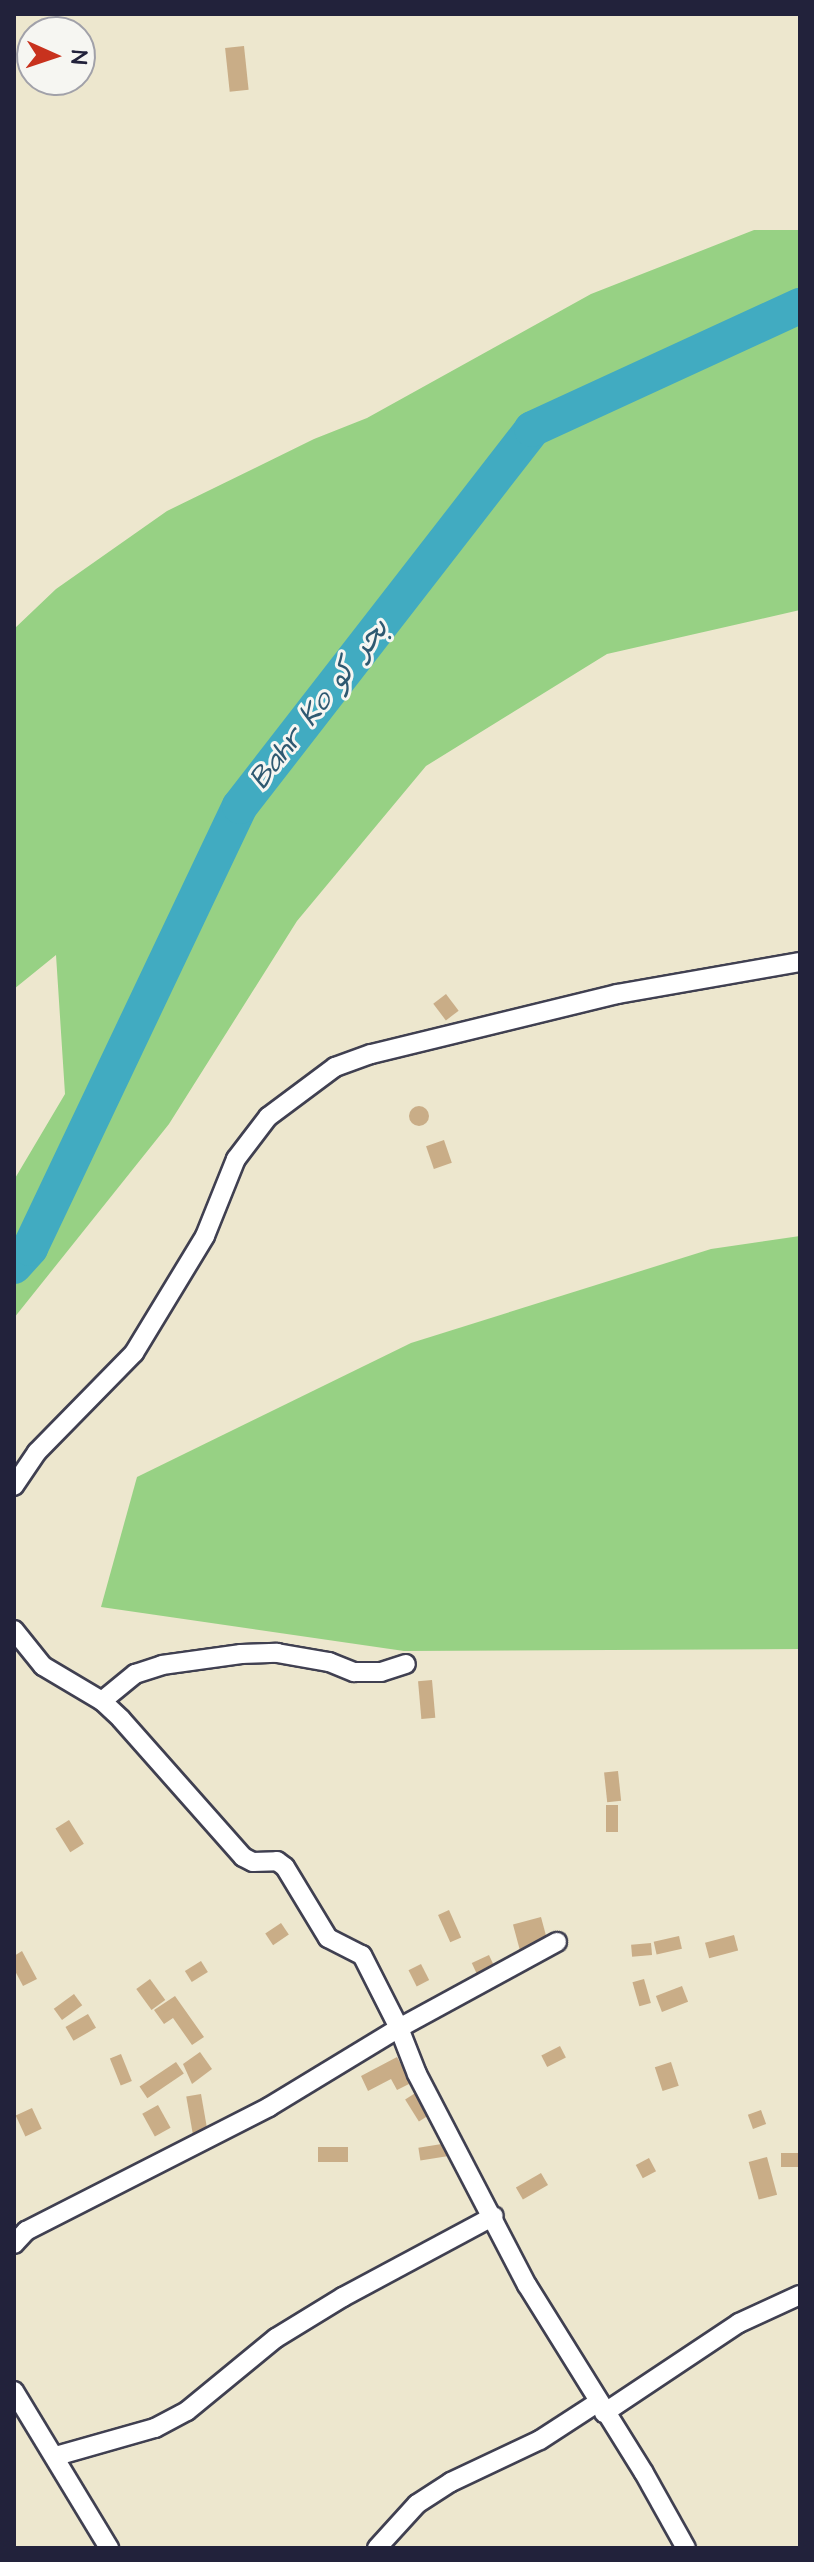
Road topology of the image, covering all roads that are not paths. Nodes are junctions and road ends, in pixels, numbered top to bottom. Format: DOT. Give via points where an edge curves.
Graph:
graph roads {
  1 [pos="800,962"];
  2 [pos="14,1486"];
  3 [pos="14,1630"];
  4 [pos="406,1664"];
  5 [pos="102,1701"];
  6 [pos="557,1942"];
  7 [pos="399,2028"];
  8 [pos="494,2216"];
  9 [pos="18,2235"];
  10 [pos="800,2295"];
  11 [pos="14,2391"];
  12 [pos="601,2408"];
  13 [pos="56,2456"];
  14 [pos="109,2548"];
  15 [pos="377,2548"];
  16 [pos="686,2548"];
  1 -- 2 [label="street" via="617,994 335,1067 260,1127 236,1159 205,1236 134,1353 37,1452"];
  3 -- 5 [label="street" via="43,1666"];
  4 -- 5 [label="street" via="381,1672 354,1672 277,1653 241,1654 135,1674"];
  5 -- 7 [label="street" via="243,1857 285,1867 328,1938 362,1955"];
  6 -- 7 [label="street"];
  7 -- 8 [label="street" via="417,2074"];
  7 -- 9 [label="street" via="269,2107"];
  8 -- 12 [label="street" via="527,2285"];
  8 -- 13 [label="street" via="276,2338 187,2411 155,2428"];
  10 -- 12 [label="street" via="739,2323"];
  11 -- 13 [label="street"];
  12 -- 15 [label="street" via="451,2482 417,2504"];
  12 -- 16 [label="street"];
  13 -- 14 [label="street"];
}
